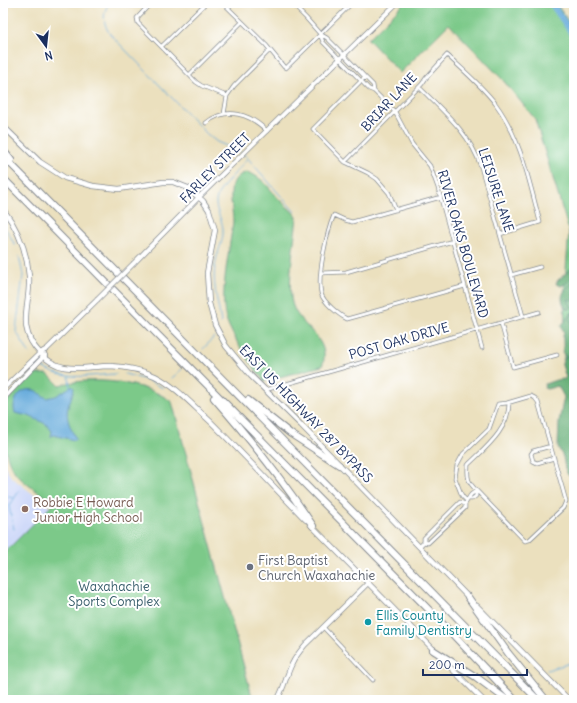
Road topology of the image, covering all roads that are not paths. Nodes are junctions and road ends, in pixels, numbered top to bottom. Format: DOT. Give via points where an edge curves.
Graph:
graph roads {
  1 [pos="151,3"];
  2 [pos="206,3"];
  3 [pos="223,3"];
  4 [pos="291,3"];
  5 [pos="352,3"];
  6 [pos="397,3"];
  7 [pos="242,22"];
  8 [pos="320,34"];
  9 [pos="162,46"];
  10 [pos="270,50"];
  11 [pos="344,55"];
  12 [pos="340,59"];
  13 [pos="189,75"];
  14 [pos="366,77"];
  15 [pos="361,81"];
  16 [pos="419,87"];
  17 [pos="374,91"];
  18 [pos="227,96"];
  19 [pos="395,112"];
  20 [pos="224,114"];
  21 [pos="206,123"];
  22 [pos="3,126"];
  23 [pos="267,131"];
  24 [pos="3,150"];
  25 [pos="3,156"];
  26 [pos="345,162"];
  27 [pos="15,168"];
  28 [pos="3,178"];
  29 [pos="3,182"];
  30 [pos="440,197"];
  31 [pos="198,198"];
  32 [pos="32,207"];
  33 [pos="3,209"];
  34 [pos="396,210"];
  35 [pos="500,234"];
  36 [pos="453,241"];
  37 [pos="540,267"];
  38 [pos="322,272"];
  39 [pos="511,275"];
  40 [pos="465,286"];
  41 [pos="539,312"];
  42 [pos="523,316"];
  43 [pos="501,323"];
  44 [pos="476,330"];
  45 [pos="482,348"];
  46 [pos="47,349"];
  47 [pos="40,353"];
  48 [pos="557,355"];
  49 [pos="44,357"];
  50 [pos="199,377"];
  51 [pos="223,380"];
  52 [pos="3,390"];
  53 [pos="265,390"];
  54 [pos="3,399"];
  55 [pos="509,403"];
  56 [pos="550,446"];
  57 [pos="554,458"];
  58 [pos="339,465"];
  59 [pos="476,492"];
  60 [pos="467,501"];
  61 [pos="313,526"];
  62 [pos="424,542"];
  63 [pos="419,547"];
  64 [pos="368,583"];
  65 [pos="468,597"];
  66 [pos="323,627"];
  67 [pos="433,650"];
  68 [pos="373,680"];
  69 [pos="277,700"];
  70 [pos="483,700"];
  71 [pos="507,700"];
  72 [pos="515,700"];
  73 [pos="538,700"];
  74 [pos="546,700"];
  75 [pos="569,700"];
  1 -- 9 [label="street" via="137,18 138,22"];
  2 -- 9 [label="street"];
  3 -- 7 [label="street"];
  4 -- 8 [label="street, RIVER OAKS BOULEVARD"];
  5 -- 8 [label="street"];
  6 -- 11 [label="street, FARLEY STREET"];
  7 -- 10 [label="street"];
  7 -- 13 [label="street"];
  8 -- 10 [label="street" via="286,68"];
  8 -- 11 [label="street, RIVER OAKS BOULEVARD"];
  8 -- 12 [label="street, RIVER OAKS BOULEVARD" via="323,42"];
  9 -- 13 [label="street"];
  10 -- 18 [label="street"];
  11 -- 12 [label="street, FARLEY STREET"];
  11 -- 14 [label="street, RIVER OAKS BOULEVARD"];
  12 -- 15 [label="street, RIVER OAKS BOULEVARD"];
  12 -- 23 [label="street, FARLEY STREET"];
  13 -- 18 [label="street" via="202,86"];
  14 -- 15 [label="street"];
  14 -- 17 [label="street, RIVER OAKS BOULEVARD" via="373,85"];
  15 -- 17 [label="street, RIVER OAKS BOULEVARD"];
  15 -- 26 [label="street" via="313,128"];
  16 -- 19 [label="street, BRIAR LANE"];
  16 -- 35 [label="street, LEISURE LANE" via="464,133 475,151"];
  16 -- 35 [label="street, BRIAR LANE" via="448,55 494,102 512,131 520,149 540,222"];
  17 -- 19 [label="street, RIVER OAKS BOULEVARD"];
  18 -- 20 [label="street"];
  19 -- 26 [label="street, BRIAR LANE"];
  19 -- 30 [label="street, RIVER OAKS BOULEVARD" via="412,144 430,166"];
  20 -- 21 [label="street"];
  20 -- 23 [label="street" via="249,117"];
  22 -- 31 [label="main road, EAST US HIGHWAY 287 BYPASS" via="40,162 65,178 119,190 173,182 188,188"];
  23 -- 31 [label="street, FARLEY STREET"];
  24 -- 27 [label="highway"];
  25 -- 27 [label="highway"];
  26 -- 34 [label="street" via="377,180 389,193"];
  27 -- 51 [label="highway"];
  28 -- 32 [label="highway"];
  29 -- 32 [label="highway" via="25,204"];
  30 -- 34 [label="street"];
  30 -- 36 [label="street, RIVER OAKS BOULEVARD"];
  31 -- 46 [label="street, FARLEY STREET, bridge"];
  31 -- 53 [label="main road, EAST US HIGHWAY 287 BYPASS" via="209,210 215,230 207,273 209,303 215,325 234,357"];
  32 -- 50 [label="highway"];
  33 -- 47 [label="main road" via="17,230 26,257 29,281 25,312 26,328"];
  34 -- 38 [label="street" via="352,222 334,215 323,255"];
  35 -- 39 [label="street, LEISURE LANE"];
  36 -- 38 [label="street" via="346,272"];
  36 -- 40 [label="street, RIVER OAKS BOULEVARD"];
  37 -- 39 [label="street"];
  38 -- 40 [label="street" via="322,297 338,314 347,319"];
  39 -- 42 [label="street, LEISURE LANE"];
  40 -- 44 [label="street, RIVER OAKS BOULEVARD"];
  41 -- 42 [label="street, POST OAK DRIVE"];
  42 -- 43 [label="street, POST OAK DRIVE"];
  43 -- 44 [label="street, POST OAK DRIVE"];
  43 -- 48 [label="street" via="513,368"];
  44 -- 45 [label="street, RIVER OAKS BOULEVARD"];
  44 -- 53 [label="street, POST OAK DRIVE"];
  46 -- 47 [label="street"];
  46 -- 49 [label="street"];
  47 -- 49 [label="main road"];
  47 -- 52 [label="street"];
  49 -- 54 [label="street"];
  49 -- 61 [label="main road" via="65,368 111,366 131,369 155,376 175,388"];
  50 -- 61 [label="highway" via="257,448"];
  50 -- 72 [label="highway"];
  51 -- 58 [label="highway" via="291,434"];
  51 -- 73 [label="highway"];
  53 -- 58 [label="main road, EAST US HIGHWAY 287 BYPASS"];
  55 -- 56 [label="street" via="531,396 535,398"];
  55 -- 59 [label="street" via="509,410 499,433 468,465 469,483"];
  55 -- 60 [label="street" via="498,404 489,429 463,454 457,465 455,478 462,496"];
  56 -- 57 [label="street"];
  56 -- 57 [label="street" via="531,454 537,463"];
  57 -- 59 [label="street" via="566,505 529,540 521,539"];
  58 -- 63 [label="main road, EAST US HIGHWAY 287 BYPASS"];
  59 -- 60 [label="street" via="472,492"];
  60 -- 62 [label="street" via="465,508 428,542"];
  60 -- 62 [label="street" via="460,502 424,538"];
  61 -- 64 [label="main road"];
  62 -- 63 [label="street"];
  63 -- 65 [label="main road, EAST US HIGHWAY 287 BYPASS"];
  64 -- 66 [label="street"];
  64 -- 67 [label="main road"];
  65 -- 74 [label="highway"];
  65 -- 75 [label="main road, EAST US HIGHWAY 287 BYPASS"];
  66 -- 68 [label="street"];
  66 -- 69 [label="street" via="298,653"];
  67 -- 70 [label="main road"];
  67 -- 71 [label="highway" via="471,673"];
}
